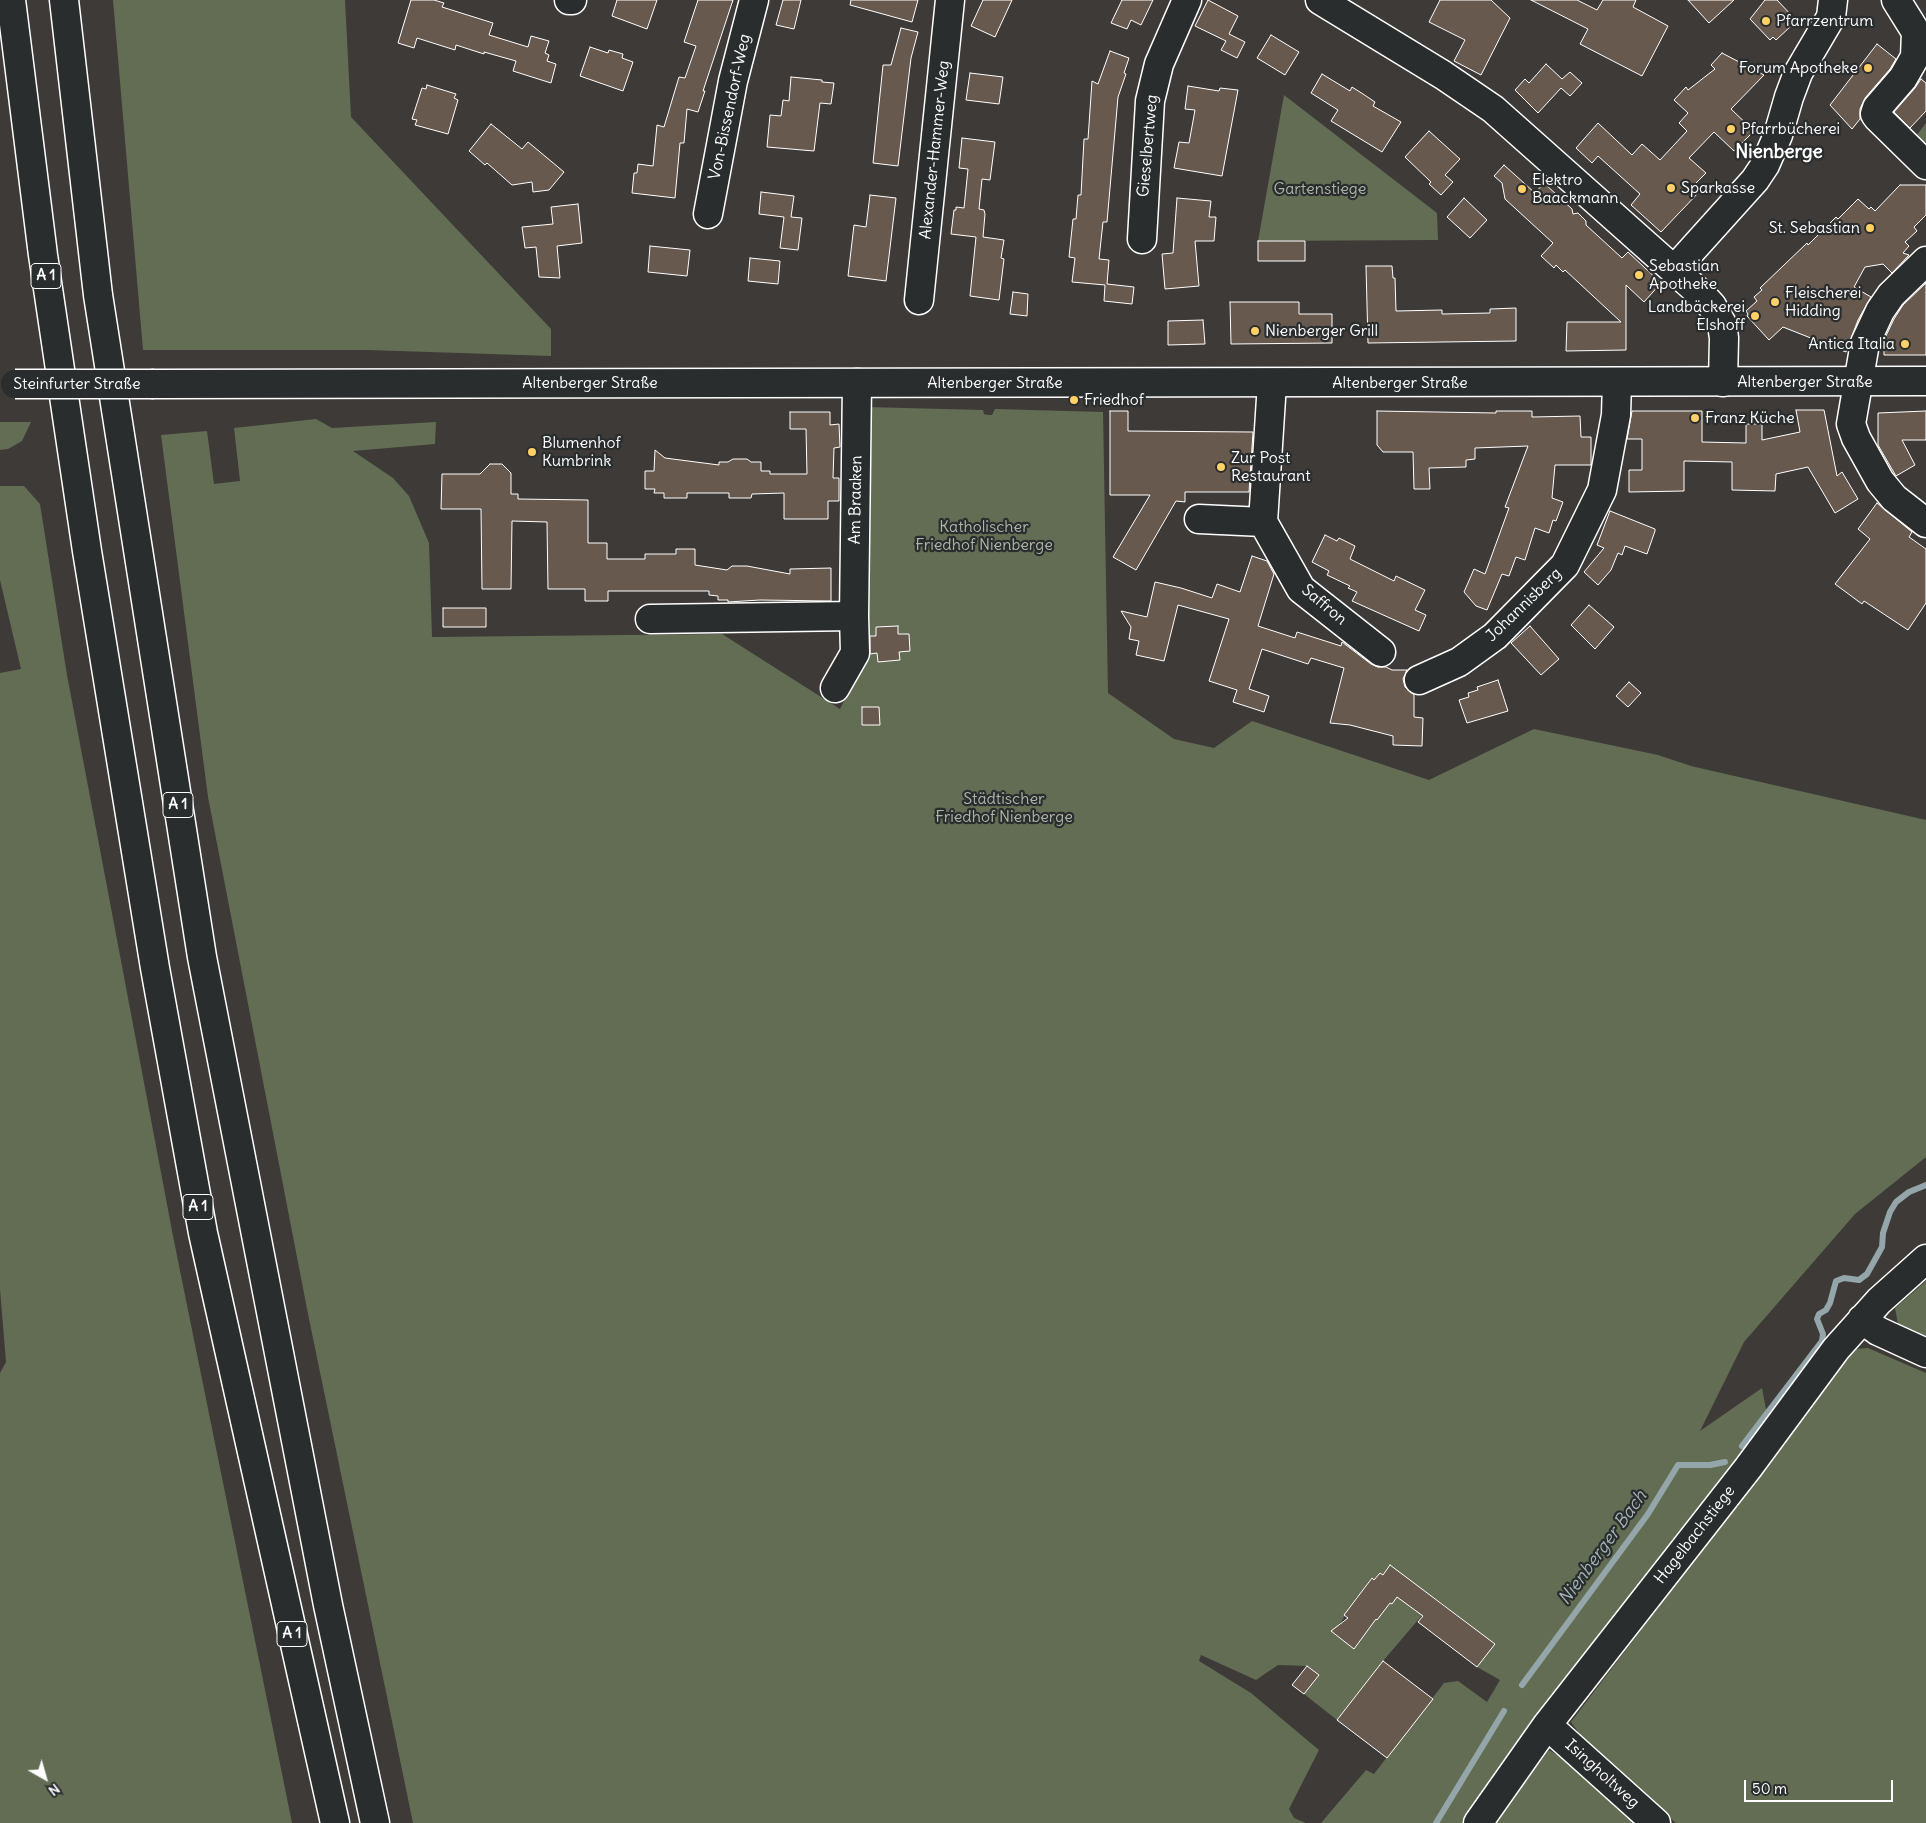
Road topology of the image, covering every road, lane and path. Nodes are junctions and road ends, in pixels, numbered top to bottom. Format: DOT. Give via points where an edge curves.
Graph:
graph roads {
  1 [pos="11,0"];
  2 [pos="64,0"];
  3 [pos="754,0"];
  4 [pos="950,0"];
  5 [pos="1187,0"];
  6 [pos="1320,0"];
  7 [pos="1833,0"];
  8 [pos="1896,0"];
  9 [pos="1926,165"];
  10 [pos="708,214"];
  11 [pos="1142,239"];
  12 [pos="1926,261"];
  13 [pos="1674,270"];
  14 [pos="919,300"];
  15 [pos="1926,381"];
  16 [pos="1617,382"];
  17 [pos="1723,382"];
  18 [pos="1858,382"];
  19 [pos="857,383"];
  20 [pos="1272,383"];
  21 [pos="7,384"];
  22 [pos="154,384"];
  23 [pos="1199,519"];
  24 [pos="1263,522"];
  25 [pos="1926,523"];
  26 [pos="854,616"];
  27 [pos="650,619"];
  28 [pos="1381,652"];
  29 [pos="1418,680"];
  30 [pos="835,688"];
  31 [pos="1926,1259"];
  32 [pos="1862,1319"];
  33 [pos="1926,1353"];
  34 [pos="1548,1725"];
  35 [pos="335,1823"];
  36 [pos="375,1823"];
  37 [pos="1478,1823"];
  38 [pos="1656,1823"];
  1 -- 35 [label="main road, A 1" via="43,255 86,551 155,968 203,1233"];
  2 -- 36 [label="main road, A 1" via="98,295 202,956 328,1605"];
  3 -- 10 [label="main road, Von-Bissendorf-Weg" via="733,81"];
  4 -- 14 [label="main road, Alexander-Hammer-Weg"];
  5 -- 11 [label="main road, Gieselbertweg" via="1159,64 1152,93"];
  6 -- 13 [label="main road" via="1492,109"];
  7 -- 13 [label="main road" via="1831,17 1798,73 1765,164 1755,180"];
  8 -- 9 [label="main road" via="1916,32 1915,57 1875,114"];
  12 -- 18 [label="main road" via="1891,295 1880,311 1865,343"];
  13 -- 17 [label="main road" via="1706,299 1722,324"];
  15 -- 18 [label="main road, Altenberger Straße"];
  16 -- 17 [label="main road, Altenberger Straße"];
  16 -- 20 [label="main road, Altenberger Straße"];
  16 -- 29 [label="main road, Johannisberg" via="1616,415 1602,490 1564,565 1495,636 1459,662"];
  17 -- 18 [label="main road, Altenberger Straße"];
  18 -- 25 [label="main road" via="1851,424 1856,438 1880,481 1894,498"];
  19 -- 20 [label="main road, Altenberger Straße"];
  19 -- 22 [label="main road, Altenberger Straße"];
  19 -- 26 [label="main road, Am Braaken"];
  20 -- 24 [label="main road"];
  21 -- 22 [label="main road, Steinfurter Straße, bridge"];
  23 -- 24 [label="main road"];
  24 -- 28 [label="main road, Saffron" via="1301,589"];
  26 -- 27 [label="main road"];
  26 -- 30 [label="main road, Am Braaken" via="855,653"];
  31 -- 32 [label="main road, Hagelbachstiege"];
  32 -- 33 [label="main road" via="1878,1331"];
  32 -- 34 [label="main road, Hagelbachstiege"];
  34 -- 37 [label="main road, Hagelbachstiege"];
  34 -- 38 [label="main road, Isingholtweg"];
}
